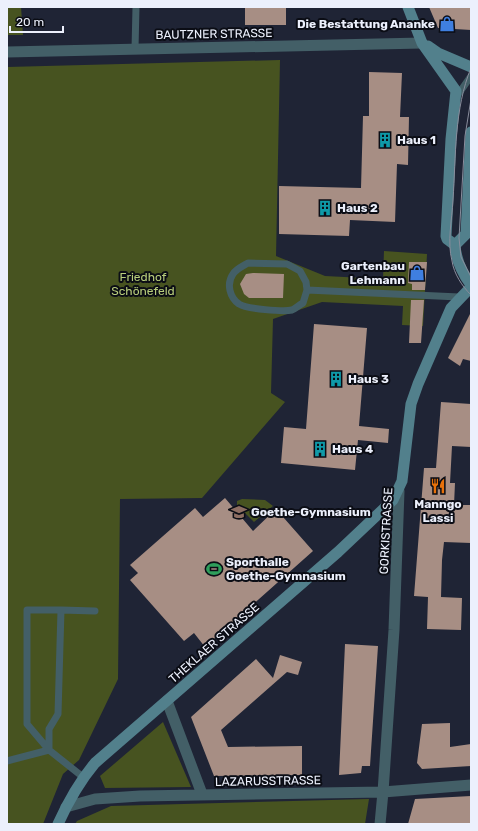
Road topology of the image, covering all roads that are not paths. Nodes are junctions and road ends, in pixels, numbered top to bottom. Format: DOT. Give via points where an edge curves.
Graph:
graph roads {
  1 [pos="136,7"];
  2 [pos="408,7"];
  3 [pos="422,43"];
  4 [pos="135,48"];
  5 [pos="7,52"];
  6 [pos="471,67"];
  7 [pos="471,76"];
  8 [pos="457,96"];
  9 [pos="471,132"];
  10 [pos="455,245"];
  11 [pos="471,286"];
  12 [pos="307,290"];
  13 [pos="459,297"];
  14 [pos="398,491"];
  15 [pos="61,610"];
  16 [pos="95,611"];
  17 [pos="167,701"];
  18 [pos="49,750"];
  19 [pos="7,761"];
  20 [pos="83,777"];
  21 [pos="471,785"];
  22 [pos="384,792"];
  23 [pos="202,794"];
  24 [pos="66,807"];
  25 [pos="58,824"];
  26 [pos="380,824"];
  1 -- 4 [label="lane"];
  2 -- 3 [label="main road"];
  3 -- 4 [label="street, BAUTZNER STRASSE"];
  3 -- 6 [label="main road"];
  3 -- 8 [label="main road"];
  4 -- 5 [label="street, BAUTZNER STRASSE"];
  7 -- 8 [label="lane, GORKISTRASSE"];
  8 -- 10 [label="main road, GORKISTRASSE" via="451,139 446,233 447,239"];
  9 -- 10 [label="main road" via="466,234"];
  10 -- 11 [label="main road, GORKISTRASSE" via="458,262"];
  11 -- 13 [label="main road, GORKISTRASSE"];
  12 -- 12 [label="lane" via="302,303 292,310 250,308 240,305 232,298 230,283 233,274 248,263 287,264 300,271"];
  12 -- 13 [label="lane"];
  13 -- 14 [label="main road, GORKISTRASSE" via="447,316 411,404 404,470"];
  14 -- 17 [label="main road, THEKLAER STRASSE" via="388,506 350,542"];
  14 -- 22 [label="street, GORKISTRASSE" via="397,565"];
  15 -- 16 [label="lane"];
  15 -- 18 [label="lane" via="58,714 49,729"];
  15 -- 18 [label="lane" via="27,610 27,724"];
  17 -- 20 [label="main road, THEKLAER STRASSE"];
  17 -- 23 [label="street"];
  18 -- 19 [label="lane"];
  18 -- 20 [label="lane"];
  20 -- 24 [label="main road, THEKLAER STRASSE"];
  21 -- 22 [label="street, LAZARUSSTRASSE"];
  22 -- 23 [label="street, LAZARUSSTRASSE"];
  22 -- 26 [label="street, GORKISTRASSE"];
  23 -- 24 [label="street, LAZARUSSTRASSE" via="95,799"];
  24 -- 25 [label="main road, THEKLAER STRASSE"];
}
